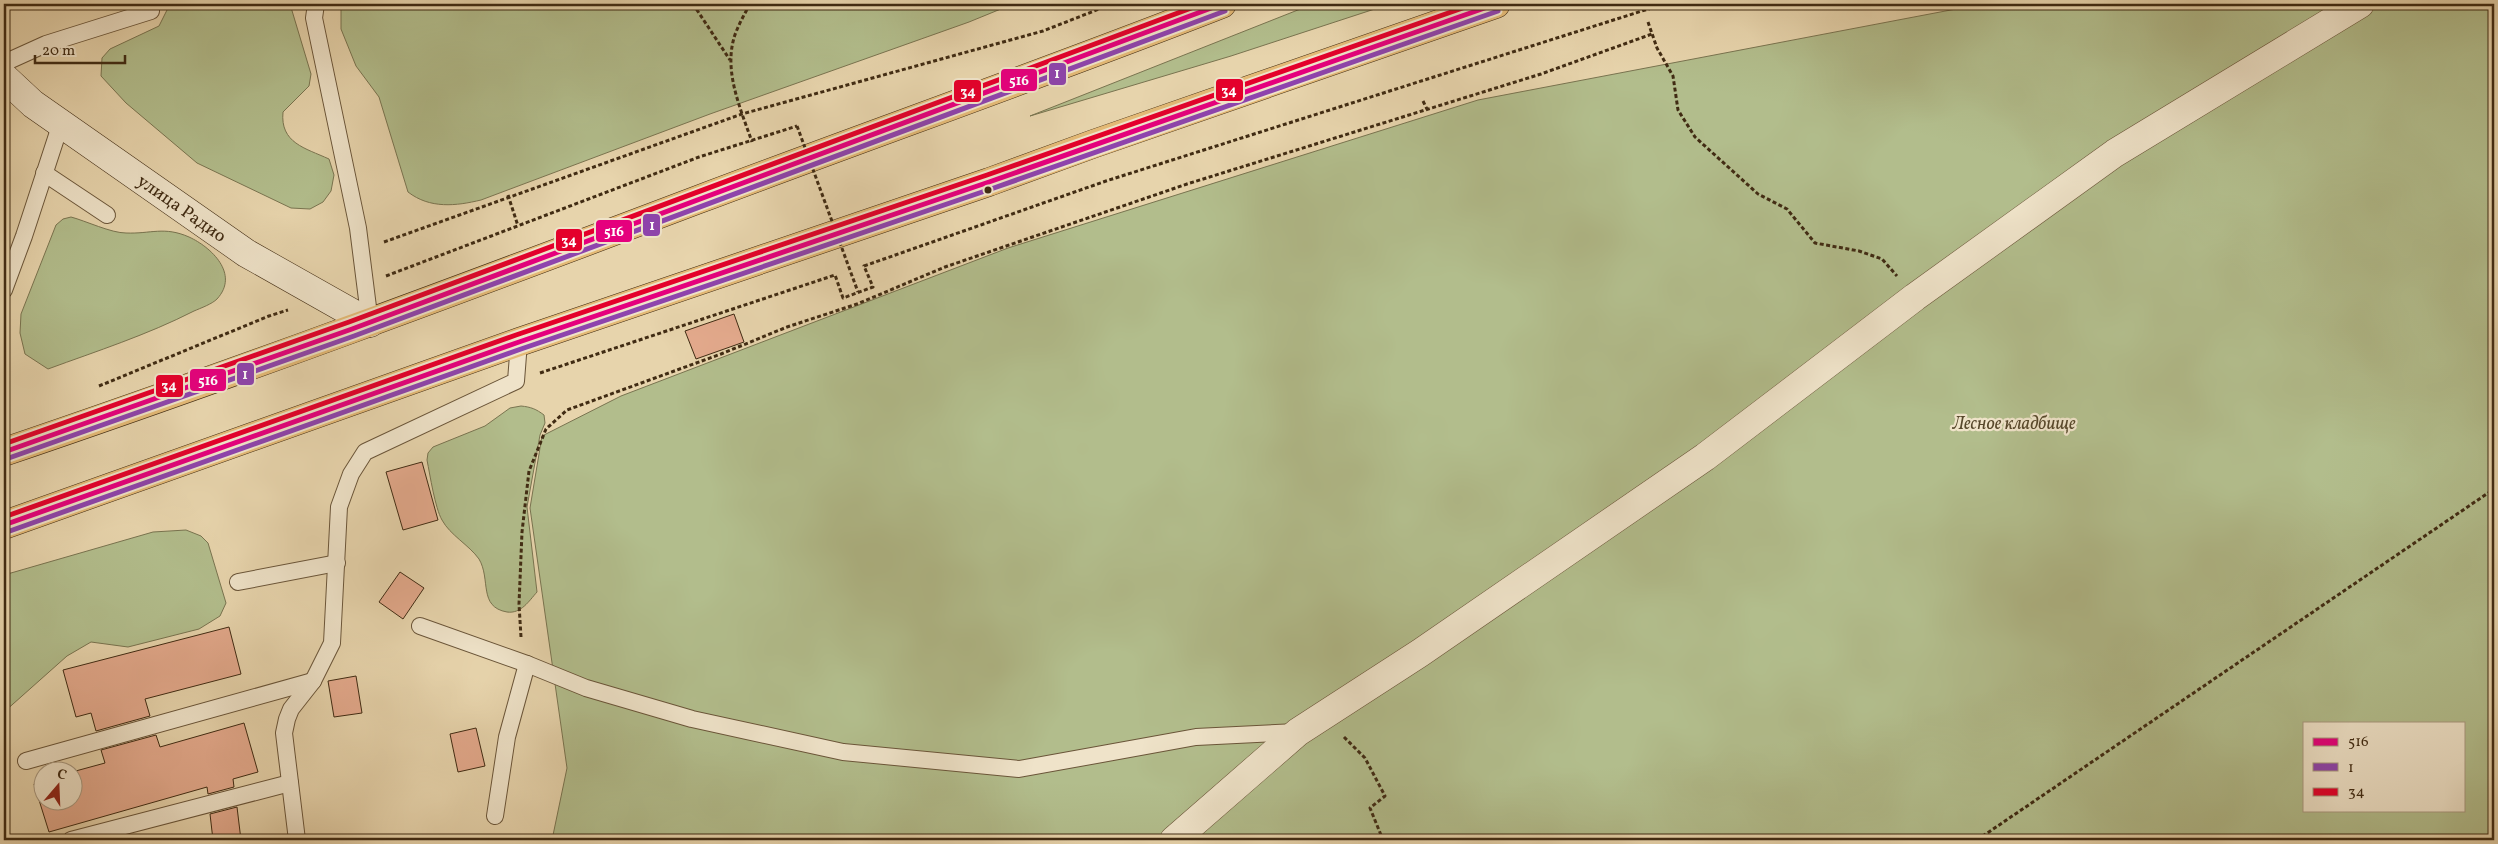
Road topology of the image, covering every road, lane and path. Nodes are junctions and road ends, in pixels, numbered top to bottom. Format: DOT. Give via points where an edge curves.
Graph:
graph roads {
  1 [pos="316,4"];
  2 [pos="693,4"];
  3 [pos="750,4"];
  4 [pos="1112,4"];
  5 [pos="1222,4"];
  6 [pos="1496,4"];
  7 [pos="1664,4"];
  8 [pos="2360,4"];
  9 [pos="151,11"];
  10 [pos="1648,22"];
  11 [pos="1652,34"];
  12 [pos="731,60"];
  13 [pos="4,63"];
  14 [pos="4,77"];
  15 [pos="1424,101"];
  16 [pos="1426,109"];
  17 [pos="742,114"];
  18 [pos="61,123"];
  19 [pos="752,142"];
  20 [pos="44,173"];
  21 [pos="508,196"];
  22 [pos="107,215"];
  23 [pos="518,226"];
  24 [pos="362,250"];
  25 [pos="365,284"];
  26 [pos="4,290"];
  27 [pos="858,292"];
  28 [pos="1915,297"];
  29 [pos="327,299"];
  30 [pos="370,323"];
  31 [pos="519,342"];
  32 [pos="516,381"];
  33 [pos="98,386"];
  34 [pos="4,452"];
  35 [pos="2494,490"];
  36 [pos="4,525"];
  37 [pos="336,563"];
  38 [pos="238,582"];
  39 [pos="420,626"];
  40 [pos="524,663"];
  41 [pos="313,682"];
  42 [pos="1323,715"];
  43 [pos="1298,732"];
  44 [pos="26,761"];
  45 [pos="290,783"];
  46 [pos="495,816"];
  47 [pos="71,840"];
  48 [pos="297,840"];
  49 [pos="1174,840"];
  50 [pos="1383,840"];
  51 [pos="1977,840"];
  1 -- 24 [label="lane" via="314,18"];
  2 -- 12 [label="path"];
  3 -- 12 [label="path" via="735,33"];
  4 -- 17 [label="path" via="1043,31"];
  5 -- 30 [label="highway"];
  6 -- 31 [label="highway"];
  7 -- 27 [label="path" via="1106,181 864,266 873,287"];
  8 -- 28 [label="street" via="2115,153"];
  9 -- 13 [label="lane" via="46,44"];
  10 -- 11 [label="path"];
  11 -- 16 [label="path" via="1541,74"];
  11 -- 28 [label="path" via="1673,76 1678,110 1696,137 1758,194 1787,209 1815,243 1882,259"];
  12 -- 17 [label="path" via="732,82"];
  14 -- 18 [label="street, улица Радио" via="33,104"];
  15 -- 16 [label="path"];
  16 -- 40 [label="path" via="1188,184 945,267 857,304 567,410 546,429 529,471 519,604"];
  17 -- 19 [label="path"];
  17 -- 21 [label="path"];
  18 -- 20 [label="lane"];
  18 -- 29 [label="street, улица Радио" via="246,253"];
  19 -- 23 [label="path" via="699,157"];
  19 -- 27 [label="path, bridge" via="796,126"];
  20 -- 22 [label="lane"];
  20 -- 26 [label="lane"];
  21 -- 23 [label="path"];
  21 -- 24 [label="path"];
  23 -- 25 [label="path"];
  24 -- 25 [label="lane"];
  25 -- 30 [label="lane"];
  27 -- 32 [label="path" via="844,298 835,275"];
  28 -- 42 [label="street" via="1705,457 1420,653"];
  29 -- 30 [label="street, улица Радио"];
  29 -- 33 [label="path" via="269,316"];
  30 -- 34 [label="highway"];
  31 -- 32 [label="lane"];
  31 -- 36 [label="highway"];
  32 -- 37 [label="lane" via="365,452 351,474 339,507"];
  35 -- 51 [label="path"];
  37 -- 38 [label="lane"];
  37 -- 41 [label="lane" via="332,643"];
  39 -- 40 [label="lane"];
  40 -- 43 [label="lane" via="586,688 692,719 833,750 1018,769 1196,737"];
  40 -- 46 [label="lane" via="507,737"];
  41 -- 44 [label="lane"];
  41 -- 45 [label="lane" via="287,719 284,733"];
  42 -- 43 [label="street"];
  42 -- 50 [label="path" via="1365,758 1384,796 1370,808"];
  43 -- 49 [label="street"];
  45 -- 47 [label="lane"];
  45 -- 48 [label="lane"];
}
